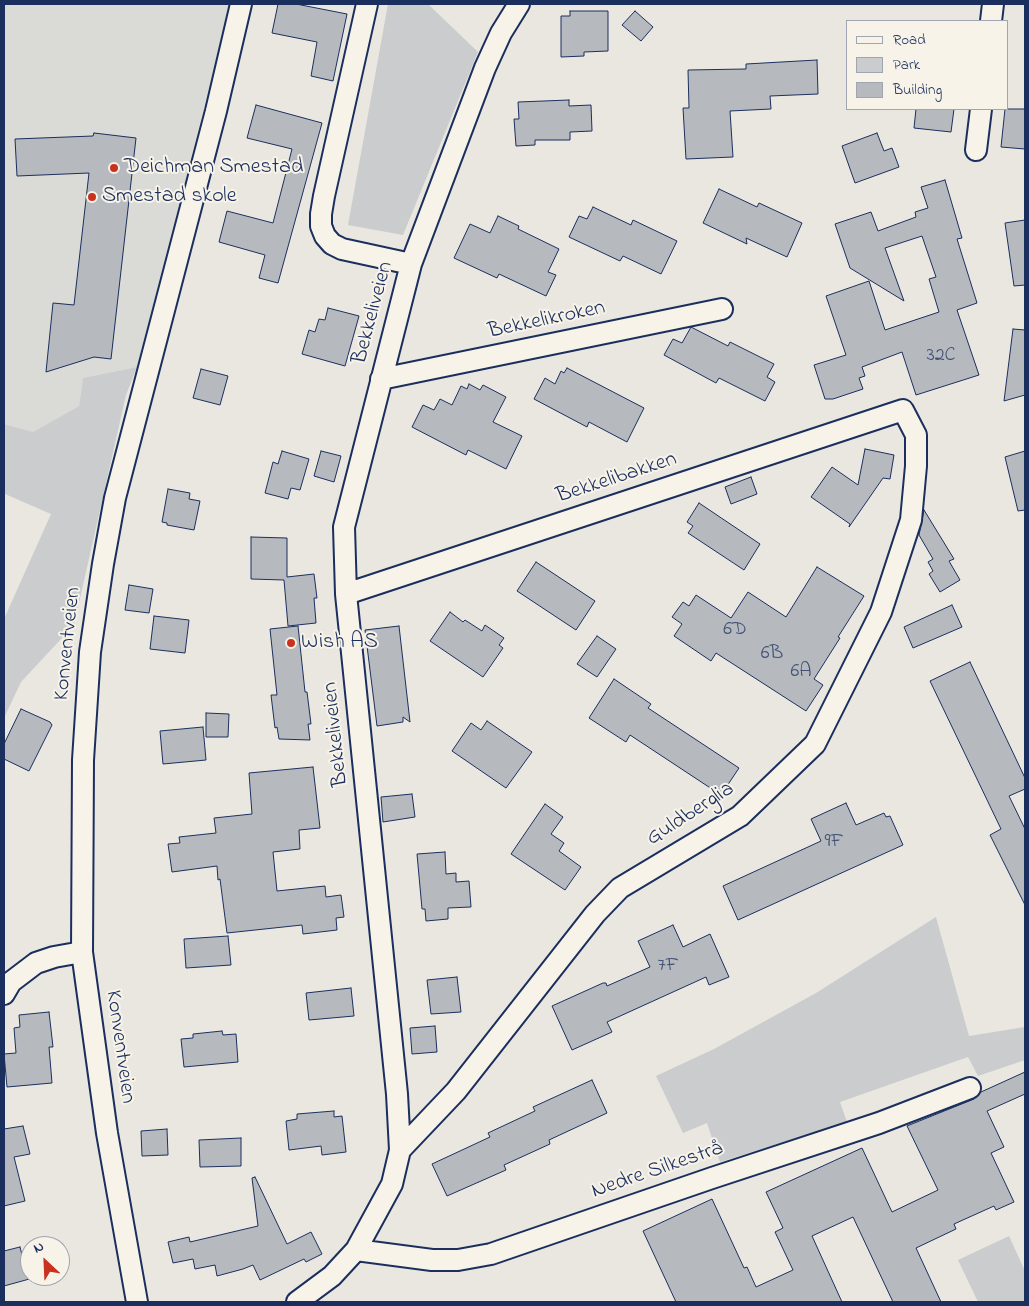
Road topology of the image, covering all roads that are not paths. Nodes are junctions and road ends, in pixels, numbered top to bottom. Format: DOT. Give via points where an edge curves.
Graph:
graph roads {
  1 [pos="241,4"];
  2 [pos="367,4"];
  3 [pos="519,4"];
  4 [pos="993,4"];
  5 [pos="991,20"];
  6 [pos="981,110"];
  7 [pos="976,150"];
  8 [pos="411,264"];
  9 [pos="722,309"];
  10 [pos="381,379"];
  11 [pos="903,410"];
  12 [pos="346,594"];
  13 [pos="82,952"];
  14 [pos="4,994"];
  15 [pos="970,1088"];
  16 [pos="400,1150"];
  17 [pos="356,1250"];
  18 [pos="137,1302"];
  19 [pos="297,1302"];
  1 -- 13 [label="street, Konventveien" via="115,498 103,564 86,703"];
  2 -- 8 [label="street" via="324,196 321,226 332,244 342,249"];
  3 -- 8 [label="street, Bekkeliveien" via="485,68"];
  4 -- 5 [label="street"];
  6 -- 7 [label="street"];
  8 -- 10 [label="street, Bekkeliveien"];
  9 -- 10 [label="street, Bekkelikroken"];
  10 -- 12 [label="street, Bekkeliveien" via="344,527"];
  11 -- 12 [label="street, Bekkelibakken"];
  11 -- 16 [label="street, Guldberglia" via="916,435 910,520 882,612 815,744 740,816 620,888 595,914 456,1091"];
  12 -- 16 [label="street, Bekkeliveien"];
  13 -- 14 [label="street" via="36,963 12,982"];
  13 -- 18 [label="street, Konventveien" via="107,1133"];
  15 -- 17 [label="street, Nedre Silkestrå" via="492,1254 458,1260 432,1260"];
  16 -- 17 [label="street, Bekkeliveien" via="392,1184"];
  17 -- 19 [label="street, Bekkeliveien" via="332,1276"];
}
